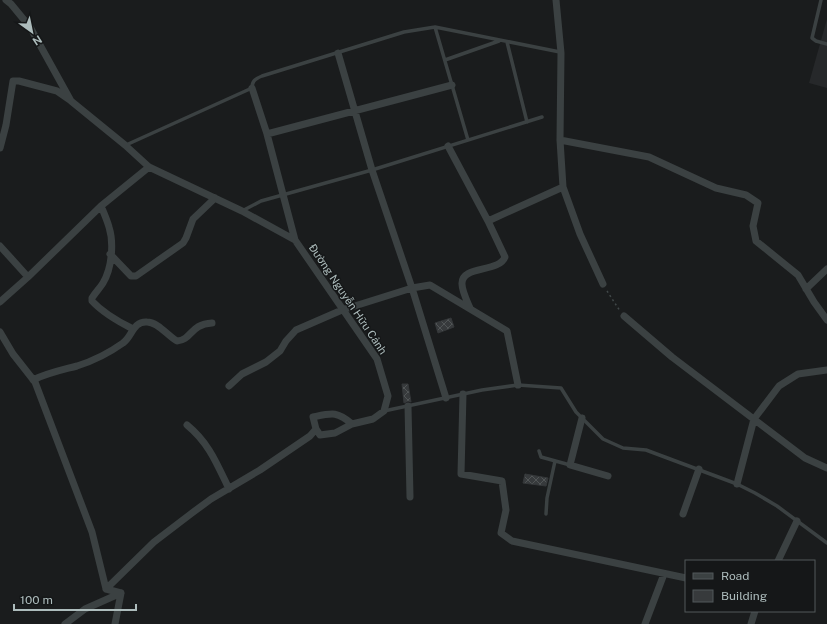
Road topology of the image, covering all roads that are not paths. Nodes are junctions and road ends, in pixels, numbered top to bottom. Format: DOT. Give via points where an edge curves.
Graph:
graph roads {
  1 [pos="6,0"];
  2 [pos="556,0"];
  3 [pos="821,0"];
  4 [pos="435,27"];
  5 [pos="500,40"];
  6 [pos="506,42"];
  7 [pos="827,44"];
  8 [pos="338,53"];
  9 [pos="561,53"];
  10 [pos="445,60"];
  11 [pos="452,85"];
  12 [pos="252,88"];
  13 [pos="72,101"];
  14 [pos="354,111"];
  15 [pos="542,117"];
  16 [pos="527,122"];
  17 [pos="267,134"];
  18 [pos="468,140"];
  19 [pos="560,140"];
  20 [pos="125,145"];
  21 [pos="448,146"];
  22 [pos="0,148"];
  23 [pos="149,167"];
  24 [pos="372,170"];
  25 [pos="563,187"];
  26 [pos="283,195"];
  27 [pos="215,198"];
  28 [pos="101,206"];
  29 [pos="242,211"];
  30 [pos="488,221"];
  31 [pos="295,240"];
  32 [pos="0,246"];
  33 [pos="110,254"];
  34 [pos="827,269"];
  35 [pos="28,277"];
  36 [pos="603,284"];
  37 [pos="412,288"];
  38 [pos="806,288"];
  39 [pos="0,302"];
  40 [pos="470,308"];
  41 [pos="342,310"];
  42 [pos="624,316"];
  43 [pos="827,320"];
  44 [pos="212,323"];
  45 [pos="133,329"];
  46 [pos="0,332"];
  47 [pos="827,370"];
  48 [pos="33,380"];
  49 [pos="518,385"];
  50 [pos="229,386"];
  51 [pos="463,394"];
  52 [pos="446,398"];
  53 [pos="408,406"];
  54 [pos="384,411"];
  55 [pos="582,418"];
  56 [pos="754,419"];
  57 [pos="352,424"];
  58 [pos="187,425"];
  59 [pos="316,429"];
  60 [pos="539,450"];
  61 [pos="555,461"];
  62 [pos="570,466"];
  63 [pos="827,468"];
  64 [pos="699,469"];
  65 [pos="608,476"];
  66 [pos="738,484"];
  67 [pos="229,489"];
  68 [pos="410,497"];
  69 [pos="546,514"];
  70 [pos="683,514"];
  71 [pos="797,521"];
  72 [pos="827,543"];
  73 [pos="778,560"];
  74 [pos="664,574"];
  75 [pos="685,578"];
  76 [pos="106,589"];
  77 [pos="121,593"];
  78 [pos="755,612"];
  79 [pos="65,624"];
  80 [pos="115,624"];
  81 [pos="646,624"];
  82 [pos="751,624"];
  1 -- 13 [label="street, Đường Nguyễn Hữu Cảnh" via="30,27"];
  2 -- 9 [label="street"];
  3 -- 7 [label="lane" via="812,38"];
  4 -- 5 [label="lane"];
  4 -- 8 [label="lane" via="404,32"];
  4 -- 10 [label="lane"];
  5 -- 6 [label="lane"];
  5 -- 10 [label="lane"];
  6 -- 9 [label="lane"];
  6 -- 16 [label="lane"];
  8 -- 12 [label="lane" via="262,76 252,83"];
  8 -- 14 [label="street"];
  9 -- 19 [label="street"];
  10 -- 11 [label="lane"];
  11 -- 14 [label="street"];
  11 -- 18 [label="lane"];
  12 -- 17 [label="street"];
  12 -- 20 [label="lane"];
  13 -- 20 [label="street, Đường Nguyễn Hữu Cảnh"];
  13 -- 22 [label="street" via="57,92 14,81"];
  14 -- 17 [label="street"];
  14 -- 24 [label="street"];
  15 -- 16 [label="lane"];
  16 -- 18 [label="lane"];
  17 -- 26 [label="street"];
  18 -- 21 [label="lane"];
  19 -- 25 [label="street"];
  19 -- 38 [label="street" via="649,157 716,188 746,195 758,203 752,226 756,241 798,275"];
  20 -- 23 [label="street, Đường Nguyễn Hữu Cảnh"];
  21 -- 24 [label="lane"];
  21 -- 30 [label="street"];
  23 -- 27 [label="street, Đường Nguyễn Hữu Cảnh"];
  23 -- 28 [label="street"];
  24 -- 26 [label="lane"];
  24 -- 37 [label="street"];
  25 -- 30 [label="street"];
  25 -- 36 [label="street" via="580,234"];
  26 -- 29 [label="lane" via="261,201"];
  26 -- 31 [label="street"];
  27 -- 29 [label="street, Đường Nguyễn Hữu Cảnh"];
  27 -- 33 [label="street" via="193,219 183,243 136,276 131,276"];
  28 -- 33 [label="street" via="109,227"];
  28 -- 35 [label="street"];
  29 -- 31 [label="street, Đường Nguyễn Hữu Cảnh"];
  30 -- 40 [label="street" via="504,257 497,266 470,272 464,278 462,284"];
  31 -- 41 [label="street, Đường Nguyễn Hữu Cảnh"];
  32 -- 35 [label="street"];
  33 -- 45 [label="street" via="108,271 92,301 106,313"];
  34 -- 38 [label="street"];
  35 -- 39 [label="street"];
  37 -- 40 [label="street" via="430,285"];
  37 -- 41 [label="street"];
  37 -- 52 [label="street"];
  38 -- 43 [label="street"];
  40 -- 49 [label="street" via="508,331"];
  41 -- 50 [label="street" via="296,330 280,351 266,362 242,374"];
  41 -- 54 [label="street, Đường Nguyễn Hữu Cảnh" via="378,359 388,396"];
  42 -- 56 [label="street" via="672,357"];
  44 -- 45 [label="street" via="201,324 180,341 148,322 143,322"];
  45 -- 48 [label="street" via="126,342 92,361"];
  46 -- 48 [label="street"];
  47 -- 56 [label="street" via="798,374 779,386"];
  48 -- 76 [label="street" via="92,532"];
  49 -- 51 [label="lane"];
  49 -- 55 [label="lane" via="561,388"];
  51 -- 52 [label="lane"];
  51 -- 74 [label="street" via="461,474 502,481 506,510 501,533 505,537 512,541"];
  52 -- 53 [label="lane"];
  53 -- 54 [label="lane"];
  53 -- 68 [label="street"];
  54 -- 57 [label="street" via="372,419"];
  55 -- 62 [label="street"];
  55 -- 64 [label="lane" via="603,439 623,448 646,450"];
  56 -- 63 [label="street" via="805,458"];
  56 -- 66 [label="street"];
  57 -- 59 [label="street" via="334,433 320,435"];
  57 -- 59 [label="street" via="343,416 329,413 314,417"];
  58 -- 67 [label="street" via="211,452"];
  59 -- 67 [label="street" via="310,436"];
  60 -- 61 [label="lane" via="541,457"];
  61 -- 62 [label="lane"];
  61 -- 69 [label="lane"];
  62 -- 65 [label="street"];
  64 -- 66 [label="lane"];
  64 -- 70 [label="street"];
  66 -- 71 [label="lane" via="777,506"];
  67 -- 76 [label="street" via="154,542"];
  71 -- 72 [label="lane"];
  71 -- 73 [label="street"];
  74 -- 75 [label="street"];
  74 -- 81 [label="street"];
  76 -- 77 [label="street"];
  77 -- 79 [label="street" via="86,609"];
  77 -- 80 [label="street"];
  78 -- 82 [label="street"];
}
